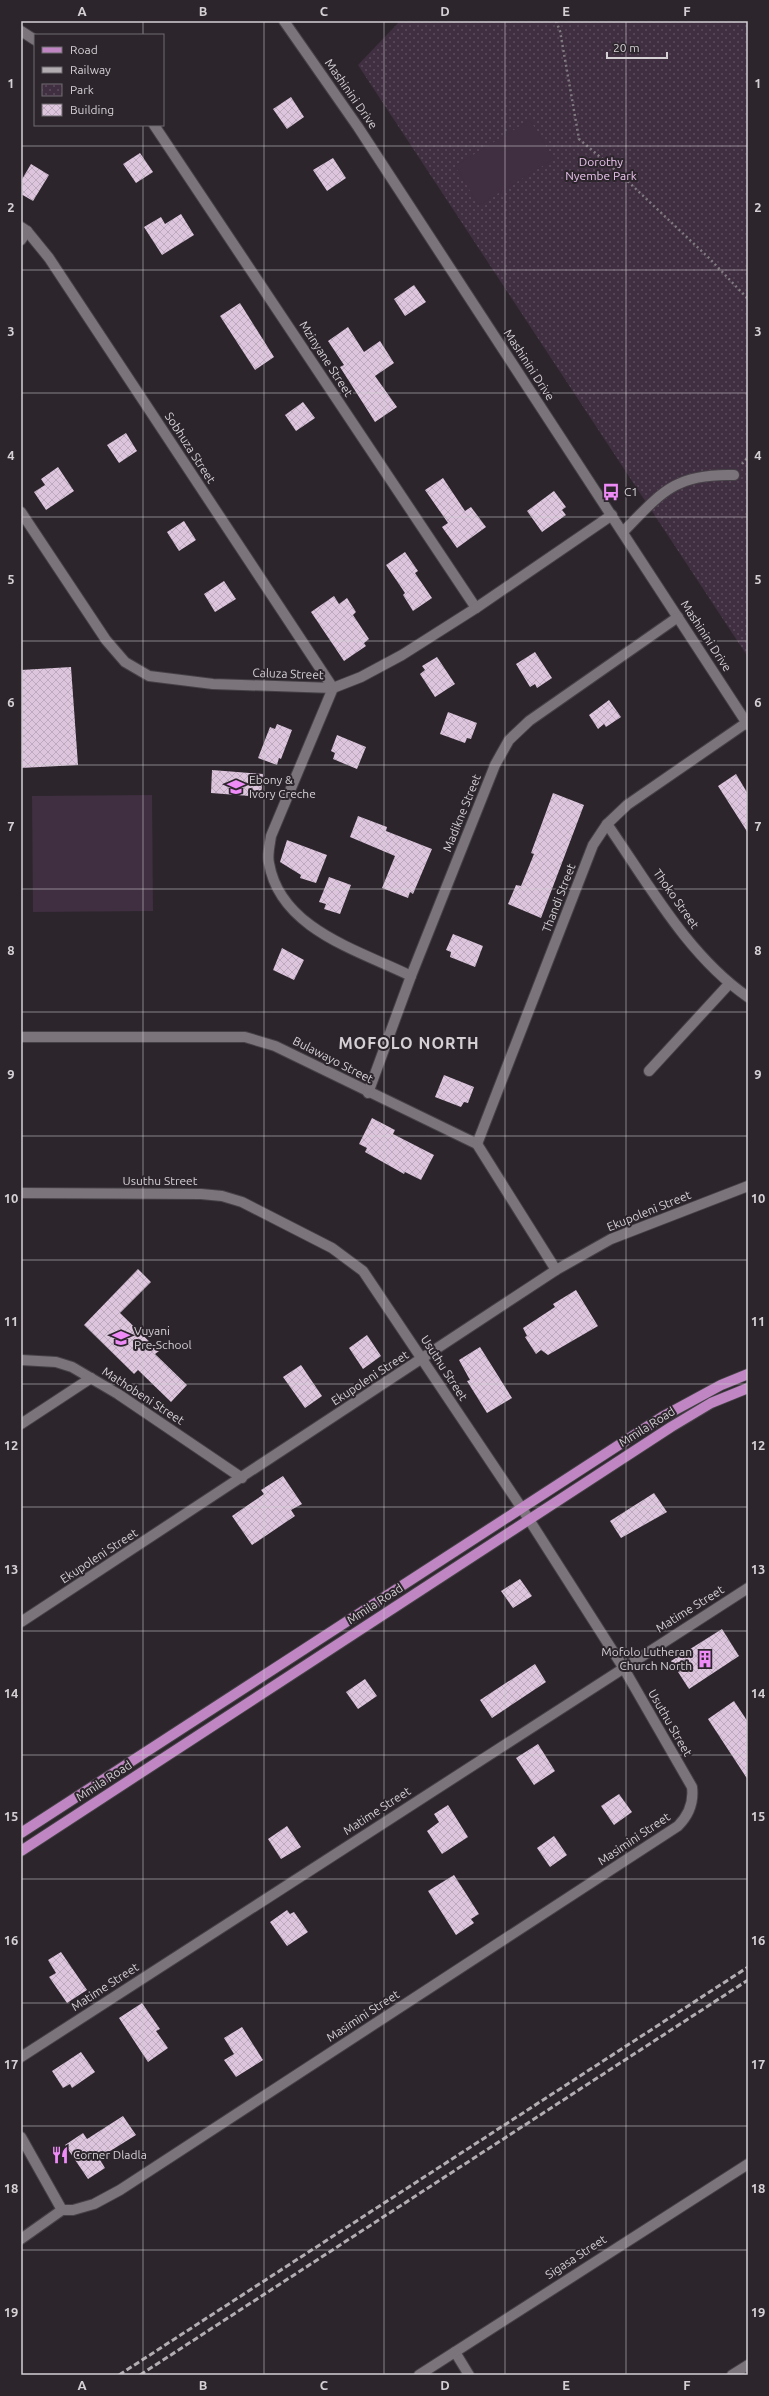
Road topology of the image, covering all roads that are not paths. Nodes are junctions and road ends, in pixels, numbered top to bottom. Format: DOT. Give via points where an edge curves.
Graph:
graph roads {
  1 [pos="284,21"];
  2 [pos="21,31"];
  3 [pos="34,39"];
  4 [pos="155,126"];
  5 [pos="23,233"];
  6 [pos="734,475"];
  7 [pos="21,512"];
  8 [pos="612,515"];
  9 [pos="623,532"];
  10 [pos="476,608"];
  11 [pos="678,617"];
  12 [pos="333,688"];
  13 [pos="747,724"];
  14 [pos="607,824"];
  15 [pos="411,976"];
  16 [pos="729,984"];
  17 [pos="748,997"];
  18 [pos="21,1036"];
  19 [pos="649,1071"];
  20 [pos="368,1092"];
  21 [pos="477,1144"];
  22 [pos="748,1186"];
  23 [pos="21,1193"];
  24 [pos="556,1270"];
  25 [pos="423,1359"];
  26 [pos="21,1360"];
  27 [pos="748,1374"];
  28 [pos="91,1378"];
  29 [pos="748,1388"];
  30 [pos="21,1424"];
  31 [pos="242,1478"];
  32 [pos="521,1507"];
  33 [pos="528,1520"];
  34 [pos="748,1588"];
  35 [pos="21,1622"];
  36 [pos="623,1667"];
  37 [pos="692,1787"];
  38 [pos="21,1833"];
  39 [pos="21,1851"];
  40 [pos="21,2057"];
  41 [pos="21,2139"];
  42 [pos="748,2164"];
  43 [pos="62,2210"];
  44 [pos="21,2239"];
  45 [pos="454,2352"];
  46 [pos="748,2365"];
  47 [pos="419,2375"];
  48 [pos="469,2375"];
  49 [pos="732,2375"];
  1 -- 8 [label="street, Mashinini Drive" via="358,127"];
  2 -- 3 [label="street"];
  4 -- 10 [label="street, Mzinyane Street"];
  5 -- 12 [label="street, Sobhuza Street" via="48,258"];
  6 -- 9 [label="street" via="709,474 665,490"];
  7 -- 12 [label="street, Caluza Street" via="106,640 125,662 149,676 212,684"];
  8 -- 9 [label="street, Mashinini Drive"];
  8 -- 10 [label="street, Caluza Street"];
  9 -- 11 [label="street, Mashinini Drive"];
  10 -- 12 [label="street, Caluza Street" via="361,677"];
  11 -- 13 [label="street, Mashinini Drive"];
  11 -- 15 [label="street, Madikne Street" via="528,721 509,740 495,765"];
  12 -- 15 [label="street" via="271,836 268,862 273,882 295,915 316,930"];
  13 -- 14 [label="street, Thandi Street" via="627,805"];
  14 -- 16 [label="street, Thoko Street" via="688,940"];
  14 -- 21 [label="street, Thandi Street" via="593,845"];
  15 -- 20 [label="street, Madikne Street"];
  16 -- 17 [label="street, Thoko Street"];
  16 -- 19 [label="street"];
  18 -- 20 [label="street, Bulawayo Street" via="245,1037 275,1046"];
  20 -- 21 [label="street, Bulawayo Street"];
  21 -- 24 [label="street"];
  22 -- 24 [label="street, Ekupoleni Street" via="611,1239"];
  23 -- 25 [label="street, Usuthu Street" via="200,1194 242,1202 332,1248 363,1271"];
  24 -- 25 [label="street, Ekupoleni Street"];
  25 -- 31 [label="street, Ekupoleni Street"];
  25 -- 32 [label="street, Usuthu Street"];
  26 -- 28 [label="street, Mathobeni Street" via="56,1362 72,1367"];
  27 -- 32 [label="main road, Mmila Road" via="721,1385 662,1417"];
  28 -- 30 [label="street"];
  28 -- 31 [label="street, Mathobeni Street"];
  29 -- 33 [label="main road, Mmila Road" via="710,1403"];
  31 -- 35 [label="street, Ekupoleni Street"];
  32 -- 33 [label="street, Usuthu Street"];
  32 -- 38 [label="main road, Mmila Road"];
  33 -- 36 [label="street, Usuthu Street"];
  33 -- 39 [label="main road, Mmila Road"];
  34 -- 36 [label="street, Matime Street"];
  36 -- 37 [label="street, Usuthu Street"];
  36 -- 40 [label="street, Matime Street"];
  37 -- 43 [label="street, Masimini Street" via="692,1803 684,1820 678,1826 120,2190 94,2204 73,2210"];
  41 -- 43 [label="street"];
  42 -- 45 [label="street, Sigasa Street"];
  43 -- 44 [label="street, Masimini Street"];
  45 -- 47 [label="street, Sigasa Street"];
  45 -- 48 [label="street"];
  46 -- 49 [label="street"];
}
